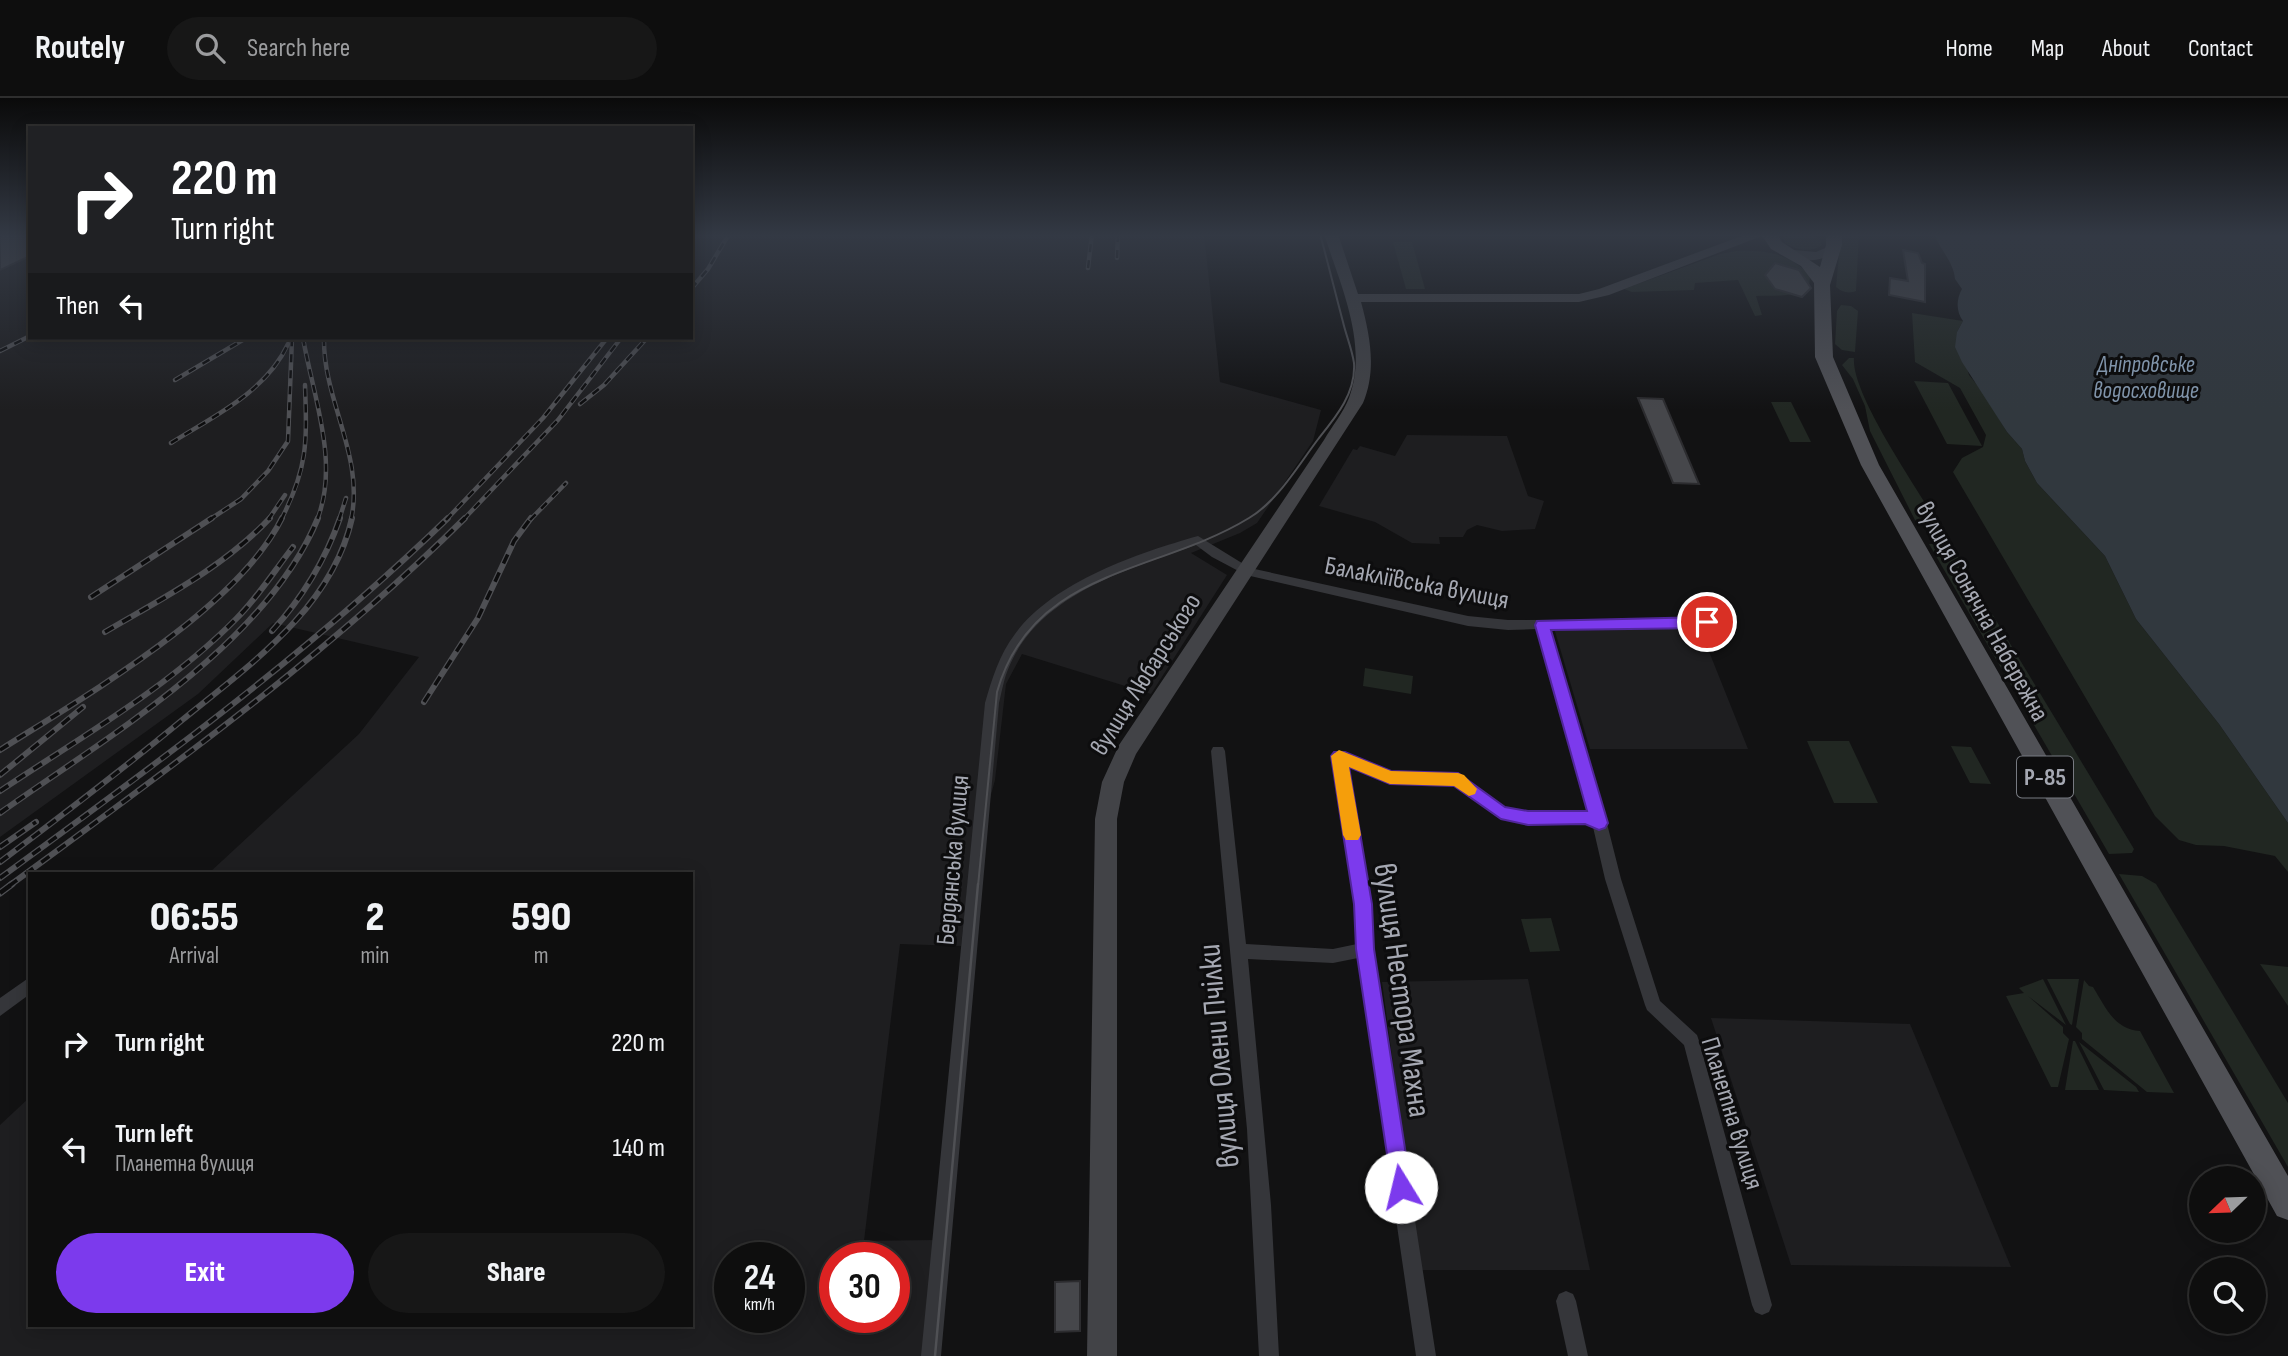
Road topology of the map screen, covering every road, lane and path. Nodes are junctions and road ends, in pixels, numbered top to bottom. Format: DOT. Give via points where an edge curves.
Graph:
graph roads {
  1 [pos="1349,293"];
  2 [pos="1601,293"];
  3 [pos="1822,293"];
  4 [pos="1351,298"];
  5 [pos="1246,571"];
  6 [pos="1707,622"];
  7 [pos="1542,625"];
  8 [pos="1218,751"];
  9 [pos="1599,823"];
  10 [pos="1365,949"];
  11 [pos="1239,951"];
  12 [pos="28,986"];
  13 [pos="0,1008"];
  14 [pos="2288,1205"];
  15 [pos="1566,1301"];
  16 [pos="1762,1305"];
  17 [pos="931,1356"];
  18 [pos="1102,1356"];
  19 [pos="1269,1356"];
  20 [pos="1426,1356"];
  21 [pos="1578,1356"];
  1 -- 4 [label="main road, вулиця Любарського"];
  2 -- 4 [label="main road" via="1579,298"];
  3 -- 14 [label="main road, вулиця Сонячна Набережна / Р-85" via="1824,357 1870,465"];
  4 -- 5 [label="main road, вулиця Любарського" via="1362,344 1358,396"];
  5 -- 7 [label="street, Балакліївська вулиця" via="1468,621"];
  5 -- 17 [label="street, Бердянська вулиця" via="1198,540 1100,576 1039,615 1016,641 1001,669 989,727"];
  5 -- 18 [label="main road, вулиця Любарського" via="1128,751 1107,807"];
  6 -- 7 [label="street, Балакліївська вулиця"];
  7 -- 9 [label="street, Планетна вулиця"];
  8 -- 11 [label="street, вулиця Олени Пчілки"];
  9 -- 10 [label="street, вулиця Нестора Махна" via="1586,817 1528,818 1501,812 1458,780 1390,778 1339,756 1363,904"];
  9 -- 16 [label="street, Планетна вулиця" via="1653,1005 1691,1041"];
  10 -- 11 [label="street" via="1323,956"];
  10 -- 20 [label="street, вулиця Нестора Махна"];
  11 -- 19 [label="street, вулиця Олени Пчілки"];
  12 -- 13 [label="street"];
  15 -- 21 [label="street"];
}
